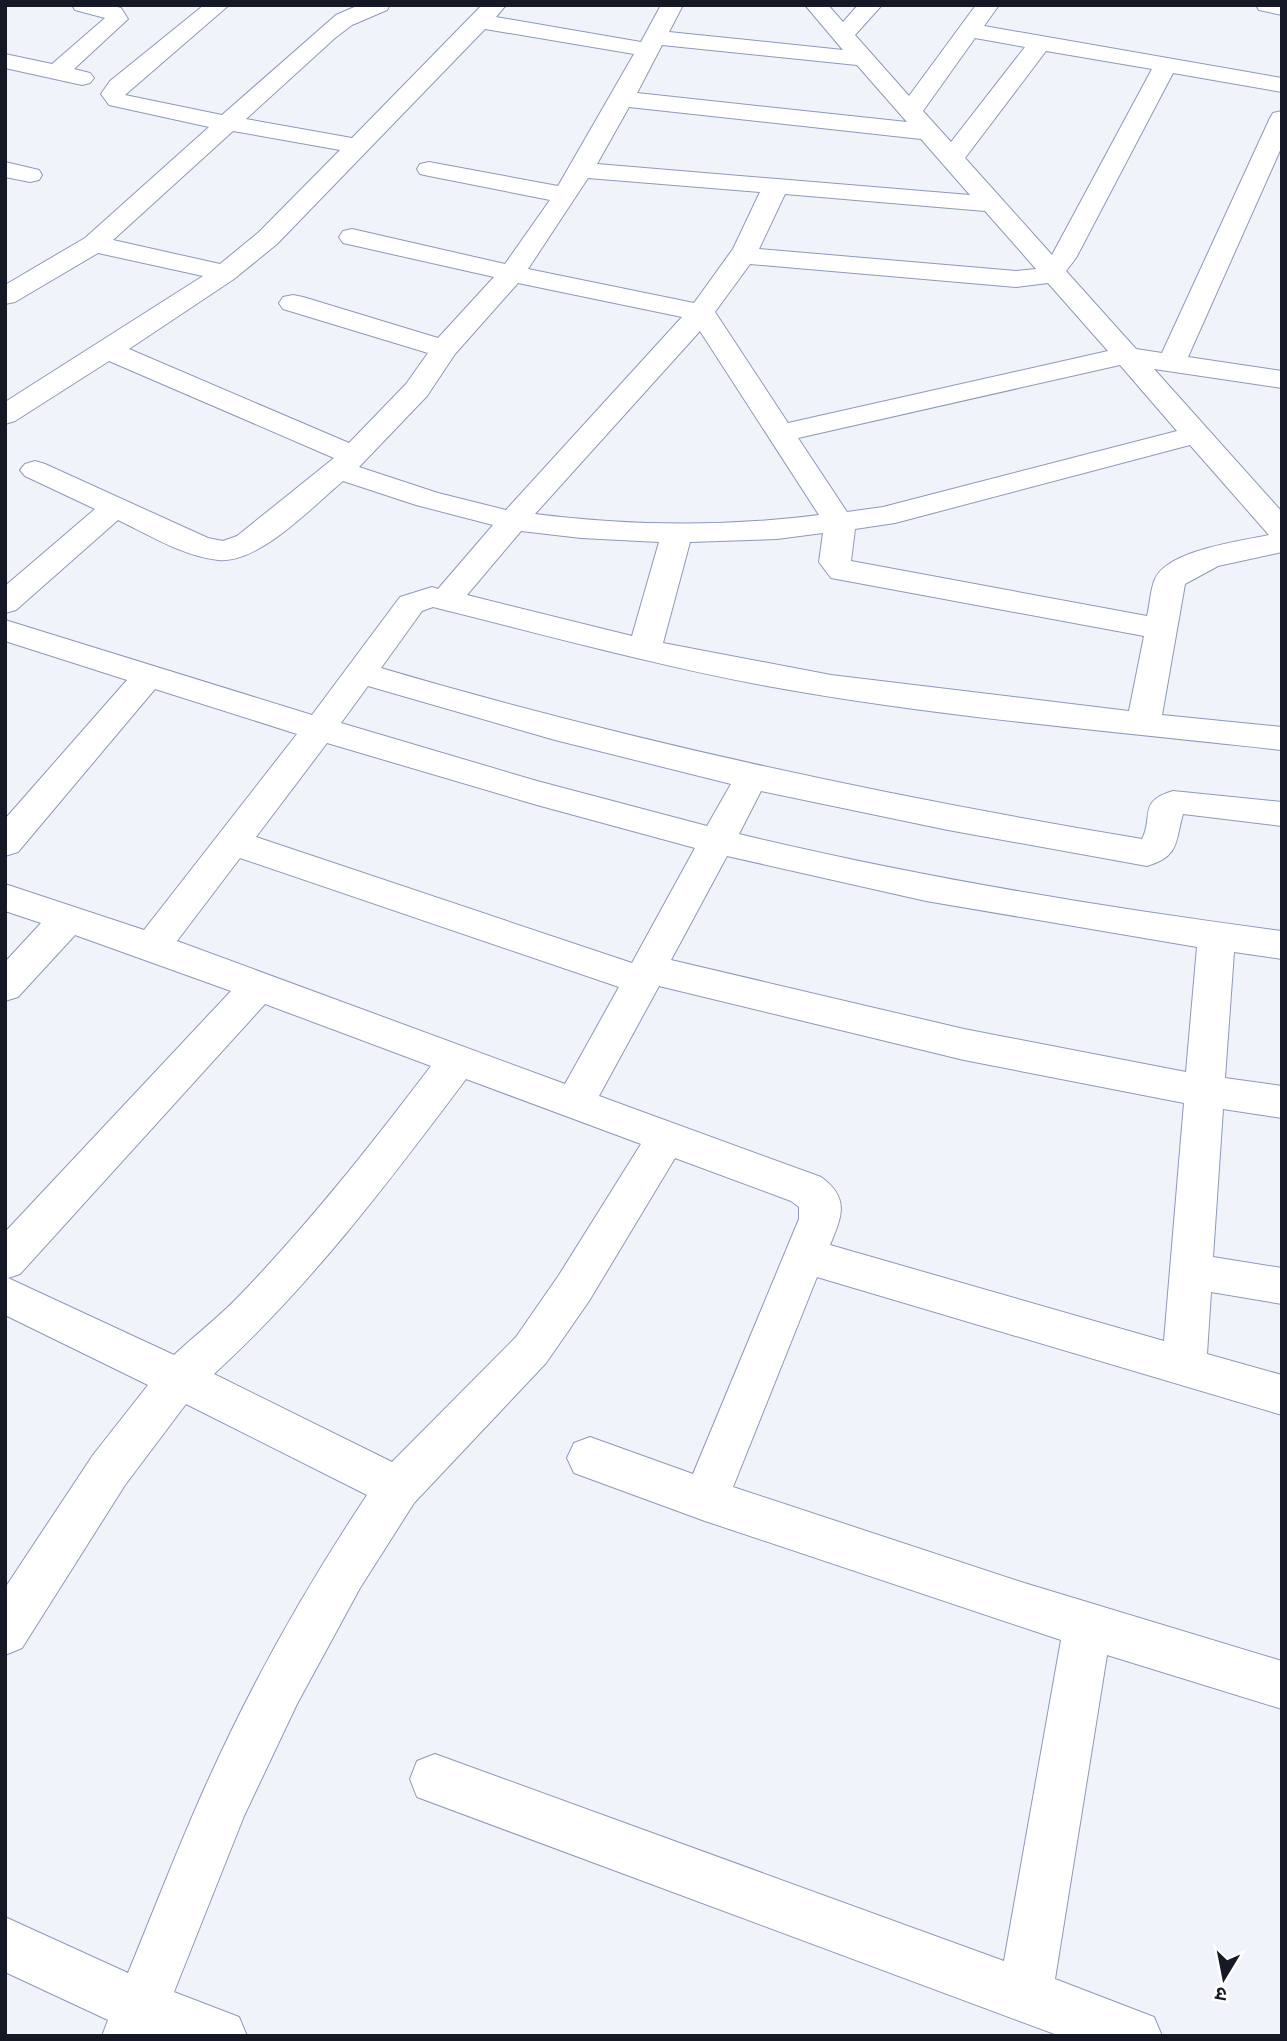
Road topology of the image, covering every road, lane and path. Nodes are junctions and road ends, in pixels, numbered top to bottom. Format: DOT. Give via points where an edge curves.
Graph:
graph roads {
  1 [pos="83,5"];
  2 [pos="218,5"];
  3 [pos="379,5"];
  4 [pos="672,5"];
  5 [pos="817,5"];
  6 [pos="871,5"];
  7 [pos="988,5"];
  8 [pos="1267,5"];
  9 [pos="1282,8"];
  10 [pos="487,13"];
  11 [pos="967,30"];
  12 [pos="843,35"];
  13 [pos="1040,43"];
  14 [pos="653,44"];
  15 [pos="864,59"];
  16 [pos="5,61"];
  17 [pos="1166,65"];
  18 [pos="56,73"];
  19 [pos="1282,85"];
  20 [pos="118,86"];
  21 [pos="622,99"];
  22 [pos="910,111"];
  23 [pos="1282,118"];
  24 [pos="228,123"];
  25 [pos="928,132"];
  26 [pos="358,146"];
  27 [pos="951,159"];
  28 [pos="5,169"];
  29 [pos="429,169"];
  30 [pos="581,170"];
  31 [pos="30,175"];
  32 [pos="776,185"];
  33 [pos="565,195"];
  34 [pos="991,204"];
  35 [pos="352,237"];
  36 [pos="94,244"];
  37 [pos="744,256"];
  38 [pos="513,272"];
  39 [pos="225,273"];
  40 [pos="1052,273"];
  41 [pos="5,296"];
  42 [pos="293,303"];
  43 [pos="701,312"];
  44 [pos="444,349"];
  45 [pos="107,351"];
  46 [pos="1125,356"];
  47 [pos="1171,363"];
  48 [pos="1282,380"];
  49 [pos="5,415"];
  50 [pos="781,433"];
  51 [pos="1194,435"];
  52 [pos="346,463"];
  53 [pos="35,470"];
  54 [pos="116,507"];
  55 [pos="511,520"];
  56 [pos="840,524"];
  57 [pos="1282,531"];
  58 [pos="677,533"];
  59 [pos="1282,542"];
  60 [pos="446,600"];
  61 [pos="5,603"];
  62 [pos="1160,629"];
  63 [pos="5,630"];
  64 [pos="644,651"];
  65 [pos="361,673"];
  66 [pos="149,675"];
  67 [pos="1144,723"];
  68 [pos="320,728"];
  69 [pos="1282,739"];
  70 [pos="751,778"];
  71 [pos="1282,814"];
  72 [pos="233,842"];
  73 [pos="717,842"];
  74 [pos="5,843"];
  75 [pos="5,897"];
  76 [pos="68,918"];
  77 [pos="1216,937"];
  78 [pos="1282,945"];
  79 [pos="152,947"];
  80 [pos="646,975"];
  81 [pos="5,987"];
  82 [pos="258,987"];
  83 [pos="458,1060"];
  84 [pos="1206,1091"];
  85 [pos="1282,1102"];
  86 [pos="574,1105"];
  87 [pos="666,1138"];
  88 [pos="805,1256"];
  89 [pos="5,1261"];
  90 [pos="1192,1271"];
  91 [pos="1282,1286"];
  92 [pos="5,1295"];
  93 [pos="1184,1367"];
  94 [pos="180,1379"];
  95 [pos="1282,1395"];
  96 [pos="590,1458"];
  97 [pos="398,1488"];
  98 [pos="705,1500"];
  99 [pos="1088,1626"];
  100 [pos="5,1632"];
  101 [pos="1282,1685"];
  102 [pos="435,1779"];
  103 [pos="5,1944"];
  104 [pos="1025,1996"];
  105 [pos="135,2021"];
  106 [pos="220,2036"];
  107 [pos="1135,2036"];
  1 -- 18 [label="street" via="113,13 117,19"];
  2 -- 20 [label="street"];
  3 -- 24 [label="street" via="327,33"];
  4 -- 14 [label="street"];
  5 -- 12 [label="street"];
  6 -- 12 [label="street"];
  7 -- 11 [label="street"];
  8 -- 9 [label="street"];
  10 -- 14 [label="street"];
  10 -- 26 [label="street"];
  11 -- 13 [label="street"];
  11 -- 22 [label="street"];
  12 -- 15 [label="street"];
  13 -- 17 [label="street"];
  13 -- 27 [label="street"];
  14 -- 15 [label="street"];
  14 -- 21 [label="street"];
  15 -- 22 [label="street"];
  16 -- 18 [label="street"];
  17 -- 19 [label="street"];
  17 -- 40 [label="street"];
  18 -- 20 [label="street"];
  20 -- 24 [label="street" via="113,94 117,100"];
  21 -- 25 [label="street"];
  21 -- 30 [label="street"];
  22 -- 25 [label="street"];
  23 -- 47 [label="street"];
  24 -- 26 [label="street"];
  24 -- 36 [label="street"];
  25 -- 27 [label="street"];
  26 -- 39 [label="street" via="268,239"];
  27 -- 34 [label="street"];
  28 -- 31 [label="street"];
  29 -- 33 [label="street"];
  30 -- 32 [label="street"];
  30 -- 33 [label="street"];
  32 -- 34 [label="street"];
  32 -- 37 [label="street"];
  33 -- 38 [label="street"];
  34 -- 40 [label="street"];
  35 -- 38 [label="street"];
  36 -- 39 [label="street"];
  36 -- 41 [label="street"];
  37 -- 40 [label="street" via="1016,279"];
  37 -- 43 [label="street"];
  38 -- 43 [label="street" via="611,297"];
  38 -- 44 [label="street"];
  39 -- 45 [label="street"];
  40 -- 46 [label="street"];
  42 -- 44 [label="street"];
  43 -- 50 [label="street"];
  43 -- 55 [label="street"];
  44 -- 52 [label="street" via="417,390"];
  45 -- 49 [label="street"];
  45 -- 52 [label="street"];
  46 -- 47 [label="street"];
  46 -- 50 [label="street"];
  46 -- 51 [label="street"];
  47 -- 48 [label="street"];
  50 -- 56 [label="street"];
  51 -- 56 [label="street"];
  51 -- 57 [label="street"];
  52 -- 54 [label="street" via="232,551 197,545"];
  52 -- 55 [label="street" via="427,499"];
  53 -- 54 [label="street"];
  54 -- 61 [label="street"];
  55 -- 58 [label="street"];
  55 -- 60 [label="street"];
  56 -- 58 [label="street"];
  56 -- 62 [label="street" via="835,562 842,570"];
  58 -- 64 [label="street"];
  59 -- 62 [label="street" via="1195,562 1179,570 1170,580"];
  60 -- 64 [label="street"];
  60 -- 65 [label="street" via="432,597 411,604"];
  62 -- 67 [label="street"];
  63 -- 66 [label="street"];
  64 -- 67 [label="street" via="894,694"];
  65 -- 68 [label="street"];
  65 -- 70 [label="street" via="472,708"];
  66 -- 68 [label="street"];
  66 -- 74 [label="street"];
  67 -- 69 [label="street"];
  68 -- 72 [label="street"];
  68 -- 73 [label="street"];
  70 -- 71 [label="street" via="968,823 1147,853 1158,848 1164,812 1173,803"];
  70 -- 73 [label="street"];
  72 -- 79 [label="street"];
  72 -- 80 [label="street"];
  73 -- 77 [label="street" via="991,901"];
  73 -- 80 [label="street"];
  75 -- 76 [label="street"];
  76 -- 79 [label="street"];
  76 -- 81 [label="street"];
  77 -- 78 [label="street"];
  77 -- 84 [label="street"];
  79 -- 82 [label="street"];
  80 -- 84 [label="street"];
  80 -- 86 [label="street"];
  82 -- 83 [label="street"];
  82 -- 89 [label="street"];
  83 -- 86 [label="street"];
  83 -- 94 [label="street" via="306,1252"];
  84 -- 85 [label="street"];
  84 -- 90 [label="street"];
  86 -- 87 [label="street"];
  87 -- 88 [label="street" via="806,1189 820,1199 820,1219"];
  87 -- 97 [label="street" via="575,1288 531,1350"];
  88 -- 93 [label="street"];
  88 -- 98 [label="street"];
  90 -- 91 [label="street"];
  90 -- 93 [label="street"];
  92 -- 94 [label="street"];
  93 -- 95 [label="street"];
  94 -- 97 [label="street"];
  94 -- 100 [label="street" via="95,1490"];
  96 -- 98 [label="street"];
  97 -- 105 [label="street" via="343,1572 280,1688 224,1802"];
  98 -- 99 [label="street"];
  99 -- 101 [label="street"];
  99 -- 104 [label="street"];
  102 -- 104 [label="street"];
  103 -- 105 [label="street"];
  104 -- 107 [label="street"];
  105 -- 106 [label="street"];
}
